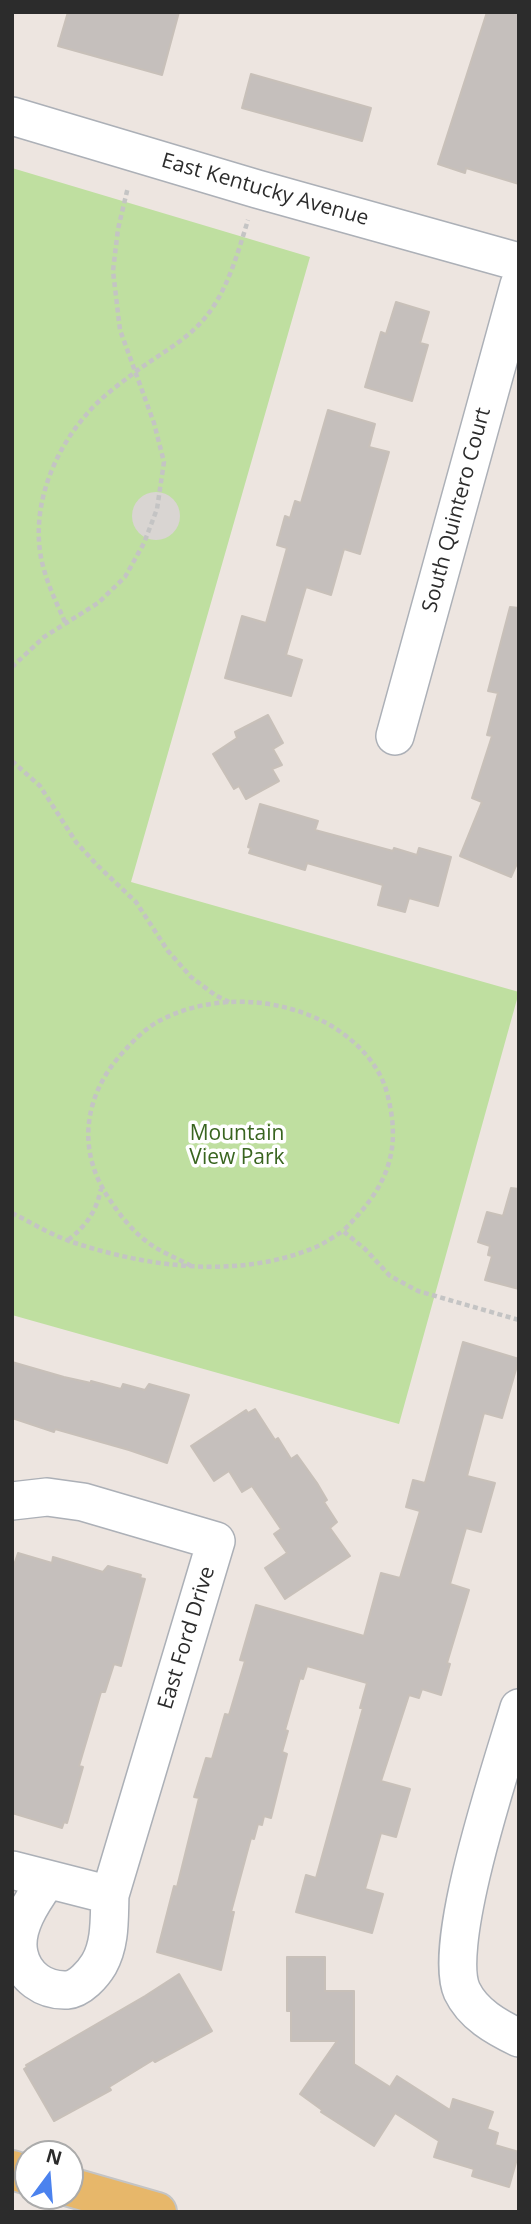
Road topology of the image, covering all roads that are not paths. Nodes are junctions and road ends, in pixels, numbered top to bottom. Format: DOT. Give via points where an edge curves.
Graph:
graph roads {
  1 [pos="12,116"];
  2 [pos="519,262"];
  3 [pos="519,285"];
  4 [pos="395,736"];
  5 [pos="12,1501"];
  6 [pos="519,1708"];
  7 [pos="29,1875"];
  8 [pos="110,1895"];
  9 [pos="519,2038"];
  10 [pos="84,2191"];
  11 [pos="157,2212"];
  1 -- 2 [label="street, East Kentucky Avenue"];
  3 -- 4 [label="street, South Quintero Court"];
  5 -- 8 [label="street, East Ford Drive" via="47,1497 83,1502 216,1541"];
  6 -- 9 [label="street" via="476,1856 458,1957 461,1988 471,2005"];
  7 -- 8 [label="street"];
  7 -- 8 [label="street" via="29,1905 18,1953 39,1984 68,1990 87,1980 101,1962 109,1934"];
  10 -- 11 [label="main road"];
}
